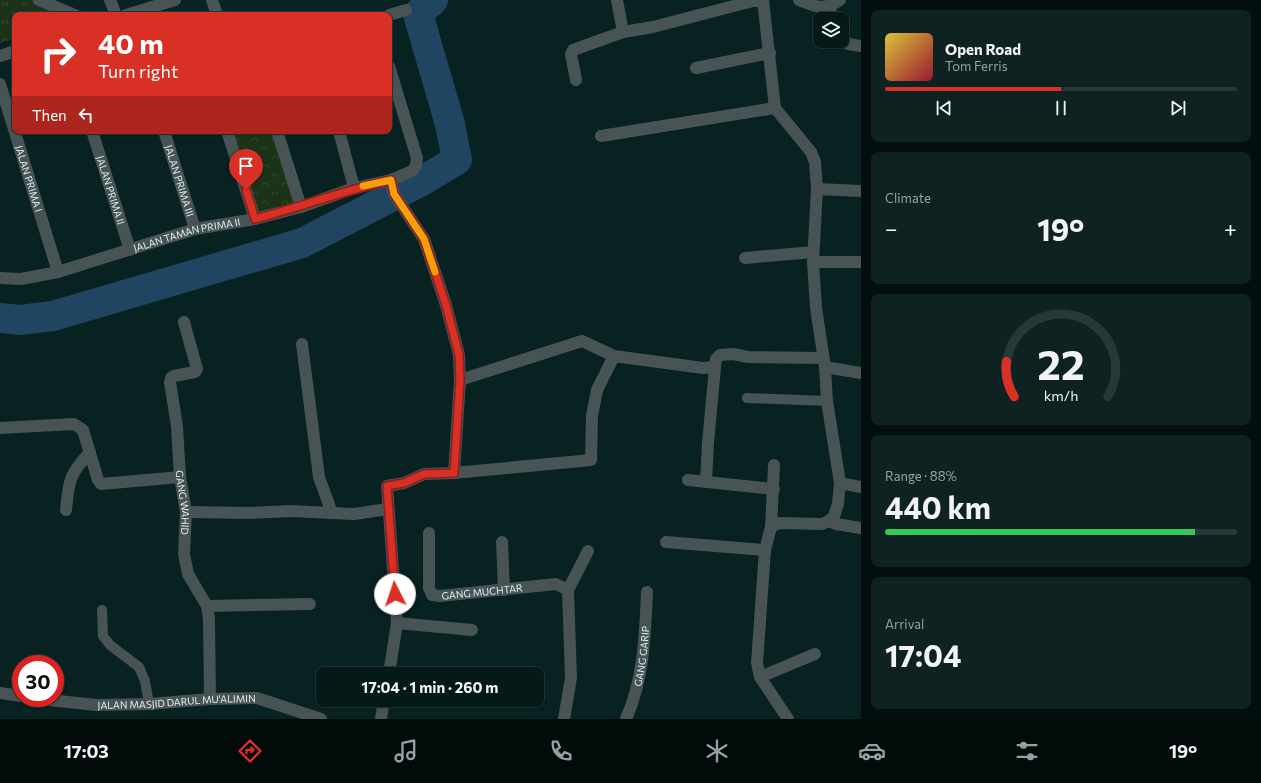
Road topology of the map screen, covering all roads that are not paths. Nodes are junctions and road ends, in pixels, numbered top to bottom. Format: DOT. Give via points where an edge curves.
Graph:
graph roads {
  1 [pos="39,0"];
  2 [pos="110,0"];
  3 [pos="175,0"];
  4 [pos="212,0"];
  5 [pos="617,0"];
  6 [pos="763,0"];
  7 [pos="799,0"];
  8 [pos="835,3"];
  9 [pos="714,5"];
  10 [pos="406,10"];
  11 [pos="68,12"];
  12 [pos="115,12"];
  13 [pos="136,12"];
  14 [pos="216,12"];
  15 [pos="392,14"];
  16 [pos="623,32"];
  17 [pos="849,44"];
  18 [pos="861,46"];
  19 [pos="12,52"];
  20 [pos="770,53"];
  21 [pos="0,56"];
  22 [pos="696,68"];
  23 [pos="392,76"];
  24 [pos="576,80"];
  25 [pos="0,84"];
  26 [pos="775,108"];
  27 [pos="12,121"];
  28 [pos="16,134"];
  29 [pos="93,134"];
  30 [pos="165,134"];
  31 [pos="228,134"];
  32 [pos="278,134"];
  33 [pos="340,134"];
  34 [pos="602,136"];
  35 [pos="391,180"];
  36 [pos="354,188"];
  37 [pos="817,190"];
  38 [pos="861,190"];
  39 [pos="301,206"];
  40 [pos="255,219"];
  41 [pos="196,230"];
  42 [pos="130,250"];
  43 [pos="813,257"];
  44 [pos="745,258"];
  45 [pos="861,262"];
  46 [pos="58,272"];
  47 [pos="0,278"];
  48 [pos="184,322"];
  49 [pos="302,344"];
  50 [pos="614,356"];
  51 [pos="823,362"];
  52 [pos="715,367"];
  53 [pos="861,373"];
  54 [pos="460,380"];
  55 [pos="748,398"];
  56 [pos="827,401"];
  57 [pos="0,428"];
  58 [pos="90,452"];
  59 [pos="774,465"];
  60 [pos="454,473"];
  61 [pos="180,477"];
  62 [pos="688,480"];
  63 [pos="706,482"];
  64 [pos="840,483"];
  65 [pos="861,487"];
  66 [pos="774,489"];
  67 [pos="388,509"];
  68 [pos="66,510"];
  69 [pos="186,512"];
  70 [pos="332,514"];
  71 [pos="829,521"];
  72 [pos="771,527"];
  73 [pos="861,528"];
  74 [pos="429,533"];
  75 [pos="502,542"];
  76 [pos="666,542"];
  77 [pos="765,550"];
  78 [pos="588,551"];
  79 [pos="504,590"];
  80 [pos="568,590"];
  81 [pos="647,592"];
  82 [pos="310,604"];
  83 [pos="207,606"];
  84 [pos="102,610"];
  85 [pos="397,623"];
  86 [pos="472,630"];
  87 [pos="816,654"];
  88 [pos="390,667"];
  89 [pos="760,677"];
  90 [pos="0,693"];
  91 [pos="12,695"];
  92 [pos="210,699"];
  93 [pos="64,702"];
  94 [pos="149,704"];
  95 [pos="383,707"];
  96 [pos="321,719"];
  97 [pos="381,719"];
  98 [pos="564,719"];
  99 [pos="626,719"];
  100 [pos="788,719"];
  1 -- 11 [label="street"];
  2 -- 12 [label="street"];
  3 -- 13 [label="street"];
  4 -- 14 [label="street"];
  5 -- 16 [label="street"];
  6 -- 9 [label="street"];
  6 -- 20 [label="street"];
  7 -- 8 [label="street" via="820,7"];
  9 -- 16 [label="street" via="653,27"];
  10 -- 15 [label="street"];
  16 -- 24 [label="street" via="571,51"];
  17 -- 18 [label="street"];
  19 -- 21 [label="street"];
  20 -- 22 [label="street"];
  20 -- 26 [label="street"];
  23 -- 35 [label="street, JALAN TAMAN PRIMA II" via="417,158 412,171"];
  25 -- 27 [label="street, JALAN PRIMA I"];
  26 -- 34 [label="street"];
  26 -- 37 [label="street" via="814,157"];
  28 -- 46 [label="street, JALAN PRIMA I"];
  29 -- 42 [label="street, JALAN PRIMA II"];
  30 -- 41 [label="street, JALAN PRIMA III"];
  31 -- 40 [label="street"];
  32 -- 39 [label="street"];
  33 -- 36 [label="street"];
  35 -- 36 [label="street, JALAN TAMAN PRIMA II"];
  35 -- 54 [label="street" via="394,194 424,239 459,355"];
  36 -- 39 [label="street, JALAN TAMAN PRIMA II"];
  37 -- 38 [label="street"];
  37 -- 43 [label="street"];
  39 -- 40 [label="street, JALAN TAMAN PRIMA II"];
  40 -- 41 [label="street, JALAN TAMAN PRIMA II"];
  41 -- 42 [label="street, JALAN TAMAN PRIMA II"];
  42 -- 46 [label="street, JALAN TAMAN PRIMA II"];
  43 -- 44 [label="street"];
  43 -- 45 [label="street"];
  43 -- 51 [label="street"];
  46 -- 47 [label="street, JALAN TAMAN PRIMA II" via="21,279"];
  48 -- 61 [label="street, GANG WAHID" via="197,369 195,372 174,376 170,382 177,426"];
  49 -- 70 [label="street" via="319,477"];
  50 -- 52 [label="street" via="703,368"];
  50 -- 54 [label="street" via="582,341"];
  50 -- 60 [label="street" via="597,390 592,416 591,460"];
  51 -- 52 [label="street" via="763,356 748,358 733,354 720,355 716,359"];
  51 -- 53 [label="street"];
  51 -- 56 [label="street"];
  52 -- 63 [label="street"];
  54 -- 60 [label="street"];
  55 -- 56 [label="lane"];
  56 -- 64 [label="street"];
  57 -- 58 [label="street" via="74,424 83,430"];
  58 -- 61 [label="street" via="98,480 102,484"];
  58 -- 68 [label="street" via="70,480"];
  59 -- 66 [label="street"];
  60 -- 67 [label="street" via="424,474 404,483 387,486"];
  61 -- 69 [label="street, GANG WAHID"];
  62 -- 63 [label="street"];
  63 -- 66 [label="street"];
  64 -- 65 [label="street"];
  64 -- 71 [label="street" via="838,504 834,516"];
  66 -- 72 [label="street"];
  67 -- 70 [label="street"];
  67 -- 85 [label="street"];
  69 -- 70 [label="street" via="251,514 291,511"];
  69 -- 83 [label="street, GANG WAHID" via="184,554 188,574"];
  71 -- 72 [label="street" via="822,524 779,523"];
  71 -- 73 [label="street"];
  72 -- 77 [label="street"];
  74 -- 79 [label="street, GANG MUCHTAR" via="429,588 432,595"];
  75 -- 79 [label="street"];
  76 -- 77 [label="street"];
  77 -- 89 [label="street" via="757,663"];
  78 -- 80 [label="street"];
  79 -- 80 [label="street, GANG MUCHTAR" via="556,584"];
  80 -- 98 [label="street" via="571,678"];
  81 -- 99 [label="street, GANG GARIP" via="641,673 634,701"];
  82 -- 83 [label="street"];
  83 -- 92 [label="street, GANG WAHID" via="210,619"];
  84 -- 94 [label="lane" via="103,636 110,645 138,667 145,681"];
  85 -- 86 [label="street"];
  85 -- 88 [label="street"];
  87 -- 89 [label="street"];
  89 -- 100 [label="street"];
  90 -- 91 [label="street"];
  92 -- 94 [label="street, JALAN MASJID DARUL MU'ALIMIN"];
  92 -- 96 [label="street, JALAN MASJID DARUL MU'ALIMIN" via="257,698"];
  93 -- 94 [label="street, JALAN MASJID DARUL MU'ALIMIN" via="96,705"];
  95 -- 97 [label="street"];
}
